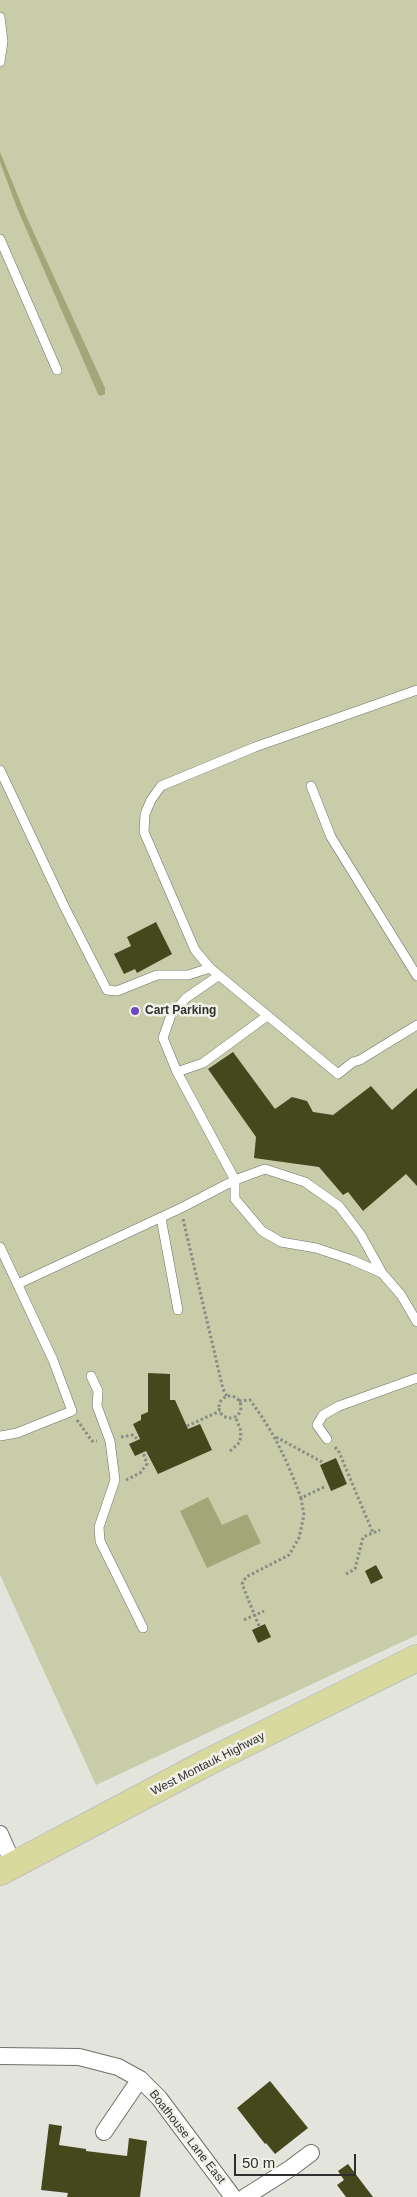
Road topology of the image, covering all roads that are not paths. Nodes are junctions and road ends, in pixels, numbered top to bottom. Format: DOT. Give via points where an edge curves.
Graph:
graph roads {
  1 [pos="0,17"];
  2 [pos="0,62"];
  3 [pos="0,239"];
  4 [pos="57,370"];
  5 [pos="417,690"];
  6 [pos="0,770"];
  7 [pos="311,786"];
  8 [pos="210,968"];
  9 [pos="218,976"];
  10 [pos="417,976"];
  11 [pos="267,1016"];
  12 [pos="417,1025"];
  13 [pos="177,1072"];
  14 [pos="235,1180"];
  15 [pos="161,1218"];
  16 [pos="0,1247"];
  17 [pos="382,1273"];
  18 [pos="18,1284"];
  19 [pos="178,1310"];
  20 [pos="417,1322"];
  21 [pos="91,1376"];
  22 [pos="417,1378"];
  23 [pos="0,1436"];
  24 [pos="328,1440"];
  25 [pos="143,1628"];
  26 [pos="417,1658"];
  27 [pos="0,1834"];
  28 [pos="7,1869"];
  29 [pos="0,2056"];
  30 [pos="140,2079"];
  31 [pos="104,2132"];
  32 [pos="311,2152"];
  33 [pos="233,2197"];
  34 [pos="245,2197"];
  1 -- 2 [label="lane" via="3,41"];
  3 -- 4 [label="lane"];
  5 -- 8 [label="lane" via="183,776 161,786 150,800 144,832 195,950"];
  6 -- 8 [label="lane" via="107,990 117,991 157,975 188,975"];
  7 -- 10 [label="lane" via="331,838"];
  8 -- 9 [label="lane"];
  9 -- 11 [label="lane"];
  9 -- 13 [label="lane" via="186,998 171,1014 163,1038"];
  11 -- 12 [label="lane" via="338,1074"];
  11 -- 13 [label="lane" via="203,1063"];
  13 -- 14 [label="lane"];
  14 -- 15 [label="lane"];
  14 -- 17 [label="lane" via="235,1199 262,1231 281,1242 316,1248"];
  14 -- 17 [label="lane" via="265,1169 305,1182 339,1206 361,1235"];
  15 -- 18 [label="lane"];
  15 -- 19 [label="lane"];
  16 -- 18 [label="lane"];
  17 -- 20 [label="lane"];
  18 -- 23 [label="lane" via="72,1411 17,1433"];
  21 -- 25 [label="lane" via="98,1391 97,1406 110,1441 116,1480 99,1527 100,1541"];
  22 -- 24 [label="lane" via="339,1406 323,1415 317,1425"];
  26 -- 28 [label="main road, West Montauk Highway" via="208,1762"];
  27 -- 28 [label="street"];
  29 -- 30 [label="street, Boathouse Lane East" via="79,2057 118,2067"];
  30 -- 31 [label="street, Boathouse Lane East"];
  30 -- 33 [label="street, Boathouse Lane East" via="159,2098"];
  32 -- 34 [label="street"];
}
